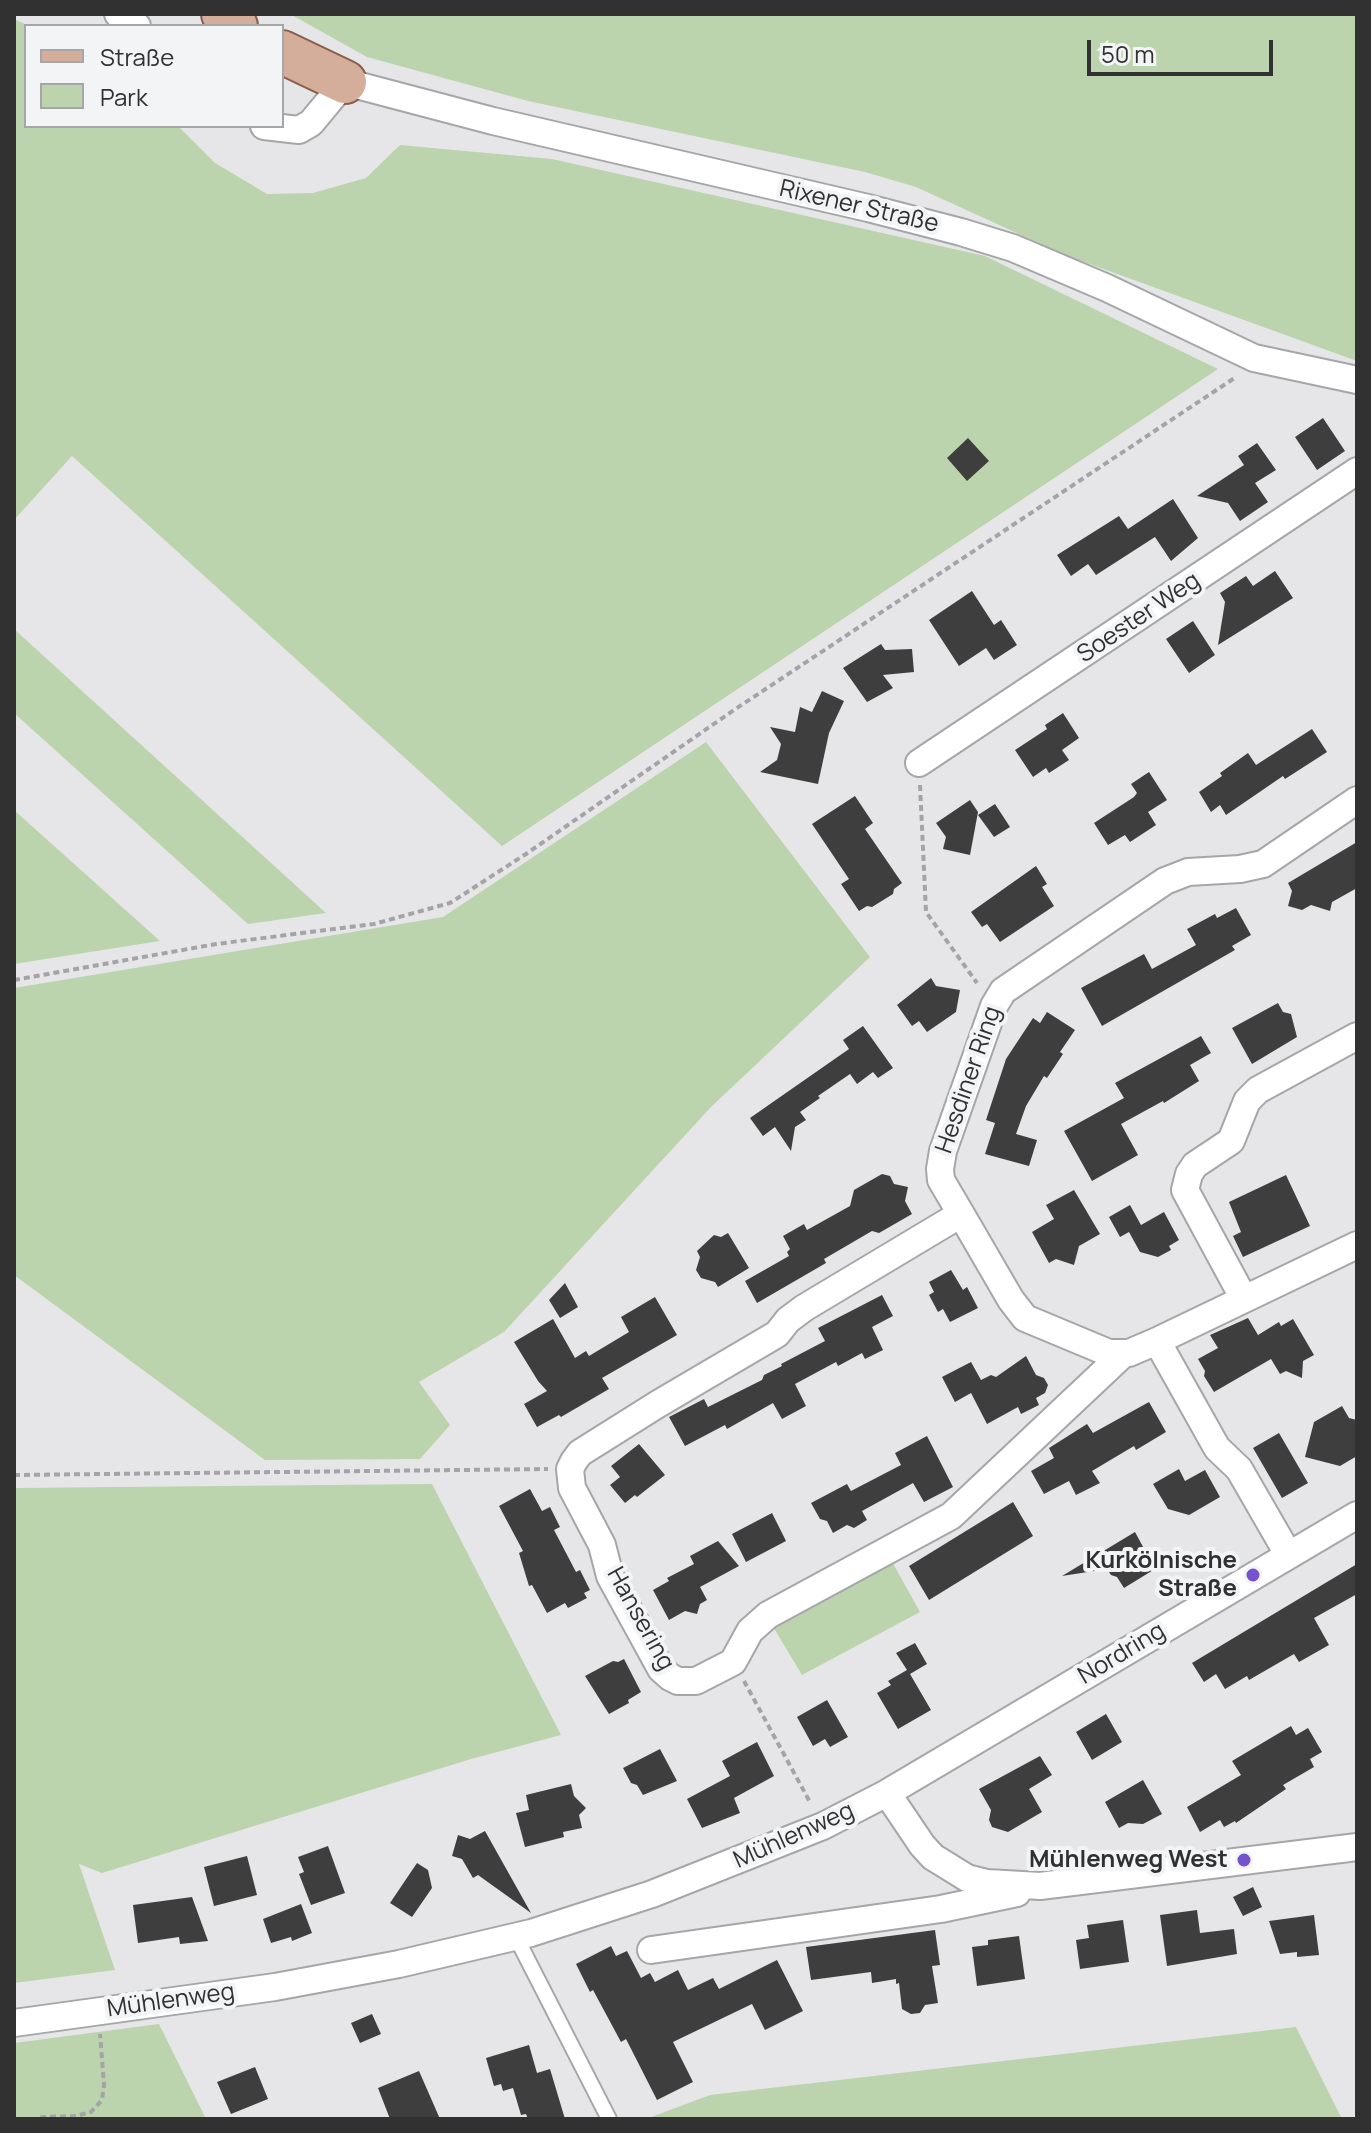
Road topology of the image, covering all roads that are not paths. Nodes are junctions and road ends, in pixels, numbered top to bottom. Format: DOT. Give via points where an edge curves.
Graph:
graph roads {
  1 [pos="284,53"];
  2 [pos="345,82"];
  3 [pos="282,128"];
  4 [pos="1357,380"];
  5 [pos="1357,471"];
  6 [pos="919,763"];
  7 [pos="1357,800"];
  8 [pos="1357,1036"];
  9 [pos="961,1214"];
  10 [pos="1357,1245"];
  11 [pos="1244,1299"];
  12 [pos="1157,1341"];
  13 [pos="1122,1355"];
  14 [pos="1357,1515"];
  15 [pos="1288,1554"];
  16 [pos="887,1793"];
  17 [pos="1357,1847"];
  18 [pos="1040,1886"];
  19 [pos="516,1937"];
  20 [pos="651,1950"];
  21 [pos="14,2023"];
  22 [pos="609,2119"];
  1 -- 2 [label="main road"];
  2 -- 3 [label="street" via="311,123 299,130"];
  2 -- 4 [label="street, Rixener Straße" via="974,236 1107,288 1254,358"];
  5 -- 6 [label="street, Soester Weg"];
  7 -- 9 [label="street, Hesdiner Ring" via="1263,864 1188,872 1165,881 1003,991 940,1160 941,1180"];
  8 -- 11 [label="street" via="1258,1090 1247,1101 1231,1141 1189,1174 1185,1190"];
  9 -- 13 [label="street, Hesdiner Ring" via="1025,1318"];
  9 -- 13 [label="street, Hansering" via="794,1314 770,1339 580,1453 570,1469 572,1488 602,1545 610,1576 670,1677 696,1681 733,1662 750,1631 768,1615 951,1516"];
  10 -- 11 [label="street"];
  11 -- 12 [label="street"];
  12 -- 13 [label="street"];
  12 -- 15 [label="street" via="1217,1448 1239,1469"];
  14 -- 15 [label="street, Nordring"];
  15 -- 16 [label="street, Nordring"];
  16 -- 18 [label="street" via="922,1845 948,1869 987,1883"];
  16 -- 19 [label="street, Mühlenweg" via="823,1826 652,1894"];
  17 -- 18 [label="street"];
  18 -- 20 [label="street" via="941,1909"];
  19 -- 21 [label="street, Mühlenweg" via="336,1976"];
  19 -- 22 [label="lane"];
}
